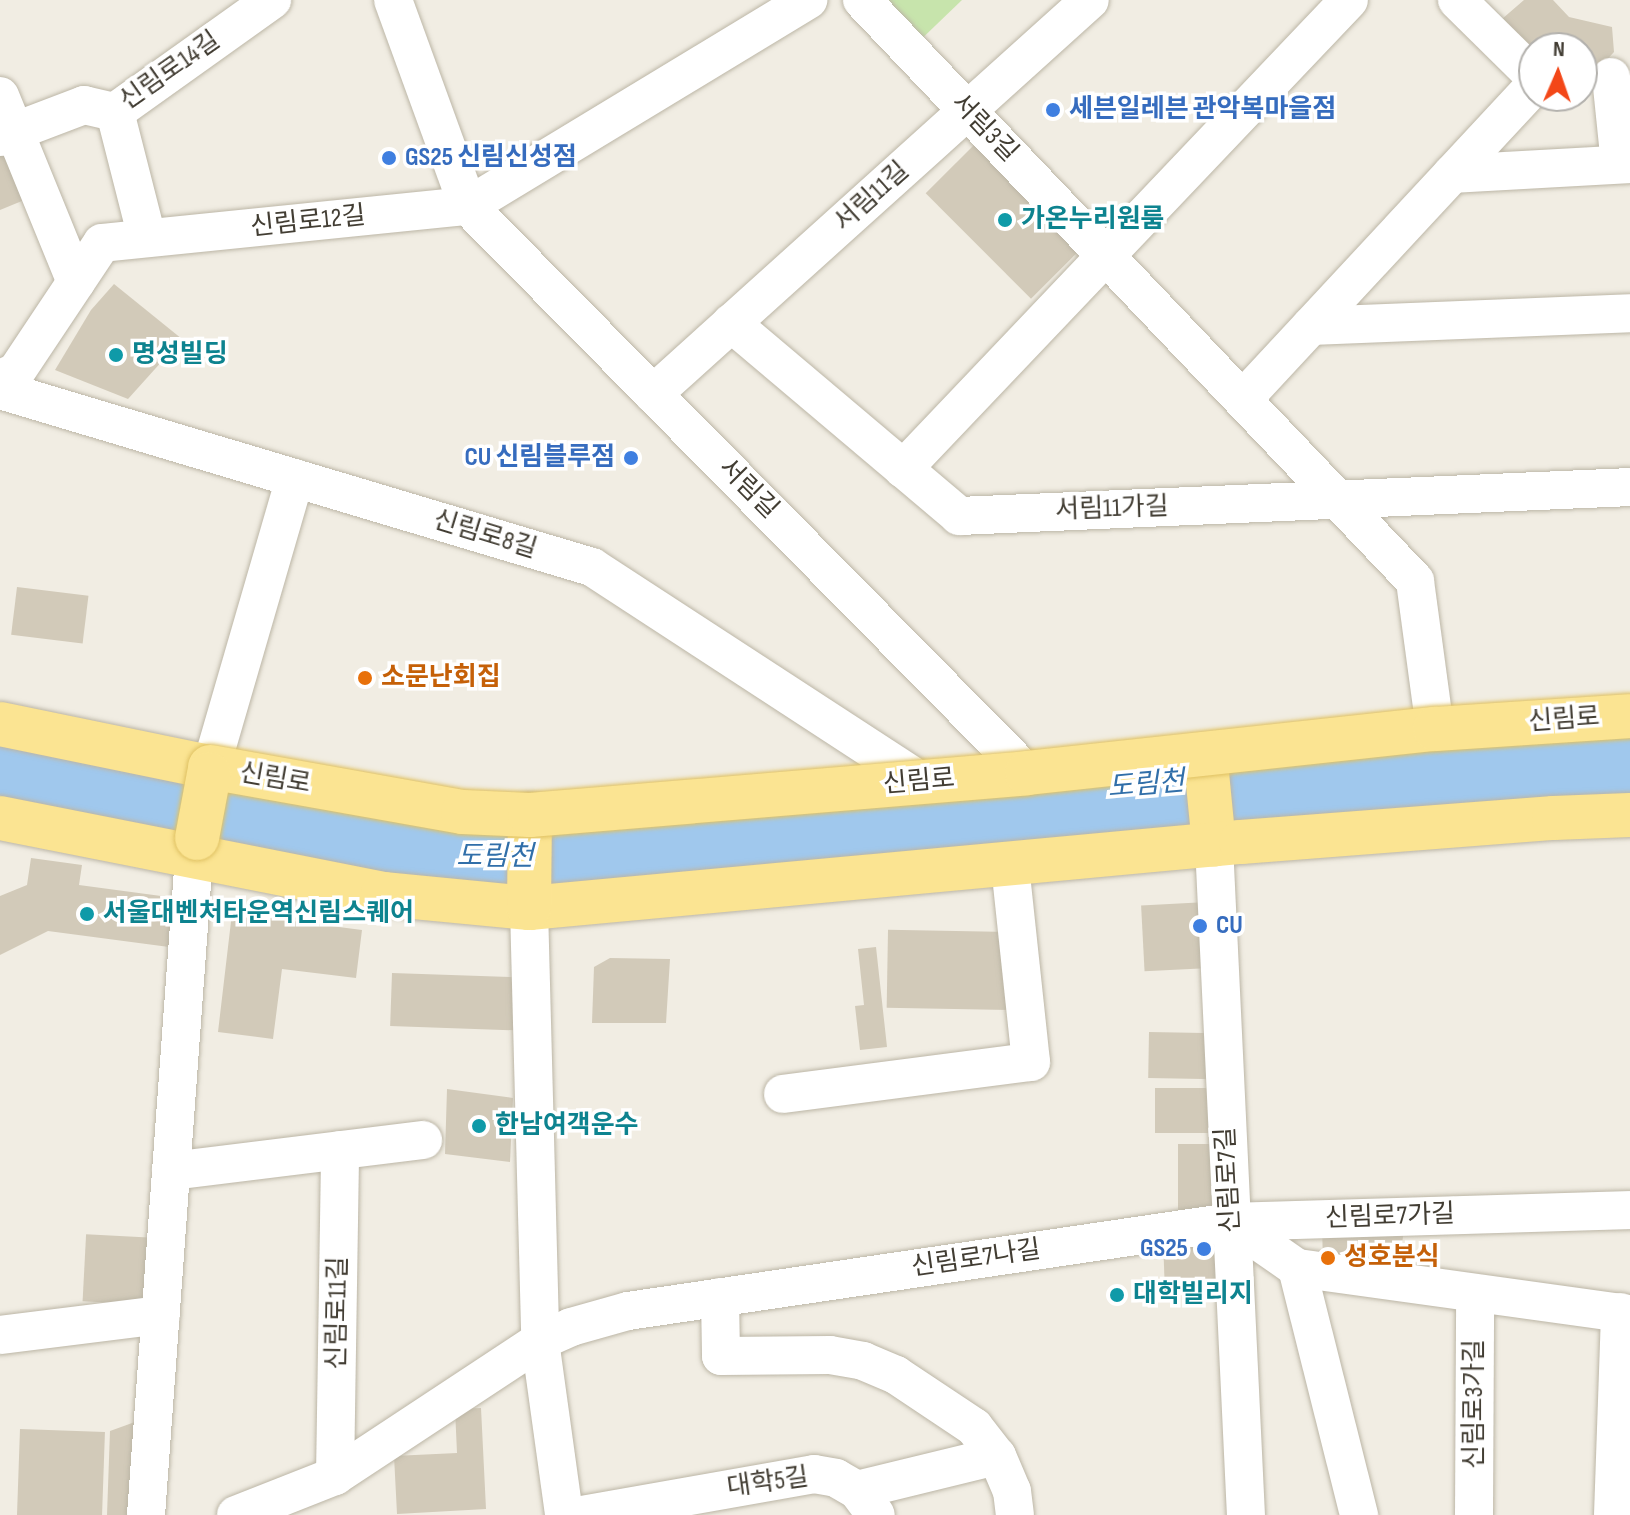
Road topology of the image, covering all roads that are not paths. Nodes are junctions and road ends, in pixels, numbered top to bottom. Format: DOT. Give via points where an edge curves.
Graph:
graph roads {
  1 [pos="272,0"];
  2 [pos="393,0"];
  3 [pos="808,0"];
  4 [pos="862,0"];
  5 [pos="1090,0"];
  6 [pos="1349,0"];
  7 [pos="1457,0"];
  8 [pos="1518,60"];
  9 [pos="1608,77"];
  10 [pos="0,96"];
  11 [pos="1518,103"];
  12 [pos="967,111"];
  13 [pos="115,112"];
  14 [pos="8,134"];
  15 [pos="1625,164"];
  16 [pos="1452,174"];
  17 [pos="468,206"];
  18 [pos="147,238"];
  19 [pos="1106,256"];
  20 [pos="76,282"];
  21 [pos="1630,313"];
  22 [pos="731,323"];
  23 [pos="1311,326"];
  24 [pos="0,379"];
  25 [pos="0,390"];
  26 [pos="653,394"];
  27 [pos="1243,399"];
  28 [pos="903,469"];
  29 [pos="295,478"];
  30 [pos="1630,487"];
  31 [pos="1338,500"];
  32 [pos="1630,716"];
  33 [pos="0,724"];
  34 [pos="1435,729"];
  35 [pos="1205,756"];
  36 [pos="210,770"];
  37 [pos="1027,773"];
  38 [pos="922,782"];
  39 [pos="1630,815"];
  40 [pos="530,817"];
  41 [pos="0,818"];
  42 [pos="1214,845"];
  43 [pos="196,847"];
  44 [pos="1010,864"];
  45 [pos="529,908"];
  46 [pos="783,1094"];
  47 [pos="423,1140"];
  48 [pos="340,1150"];
  49 [pos="171,1171"];
  50 [pos="1630,1210"];
  51 [pos="1231,1222"];
  52 [pos="1297,1268"];
  53 [pos="1475,1294"];
  54 [pos="720,1297"];
  55 [pos="1625,1313"];
  56 [pos="161,1315"];
  57 [pos="0,1335"];
  58 [pos="540,1341"];
  59 [pos="997,1456"];
  60 [pos="335,1476"];
  61 [pos="866,1502"];
  62 [pos="146,1515"];
  63 [pos="236,1515"];
  64 [pos="564,1515"];
  65 [pos="582,1515"];
  66 [pos="1015,1515"];
  67 [pos="1246,1515"];
  68 [pos="1359,1515"];
  69 [pos="1474,1515"];
  70 [pos="1613,1515"];
  1 -- 13 [label="street, 신림로14길"];
  2 -- 17 [label="street, 서림길"];
  3 -- 17 [label="street"];
  4 -- 12 [label="street, 서림3길"];
  5 -- 12 [label="street, 서림11길"];
  6 -- 19 [label="street"];
  7 -- 8 [label="street"];
  9 -- 15 [label="street"];
  10 -- 14 [label="street"];
  11 -- 16 [label="street"];
  12 -- 19 [label="street, 서림3길"];
  12 -- 22 [label="street, 서림11길"];
  13 -- 14 [label="street, 신림로14길" via="84,105"];
  13 -- 18 [label="street"];
  14 -- 20 [label="street"];
  15 -- 16 [label="street"];
  16 -- 23 [label="street"];
  17 -- 18 [label="street, 신림로12길"];
  17 -- 26 [label="street, 서림길"];
  18 -- 20 [label="street, 신림로12길" via="102,243"];
  19 -- 27 [label="street, 서림3길"];
  19 -- 28 [label="street"];
  20 -- 24 [label="street, 신림로12길" via="16,372"];
  21 -- 23 [label="street"];
  22 -- 26 [label="street, 서림11길"];
  22 -- 28 [label="street, 서림11가길"];
  23 -- 27 [label="street"];
  25 -- 29 [label="street, 신림로8길"];
  26 -- 37 [label="street, 서림길"];
  27 -- 31 [label="street, 서림3길"];
  28 -- 31 [label="street, 서림11가길" via="959,516"];
  29 -- 36 [label="street, 신림로"];
  29 -- 38 [label="street, 신림로8길" via="592,567"];
  30 -- 31 [label="street, 서림11가길"];
  31 -- 34 [label="street" via="1415,581"];
  32 -- 34 [label="main road, 신림로, bridge"];
  33 -- 36 [label="main road, 신림로"];
  34 -- 35 [label="main road, 신림로, bridge"];
  35 -- 37 [label="main road, 신림로, bridge"];
  35 -- 42 [label="main road"];
  36 -- 40 [label="main road, 신림로, bridge" via="463,812"];
  36 -- 43 [label="main road, bridge"];
  37 -- 38 [label="main road, 신림로, bridge"];
  38 -- 40 [label="main road, 신림로, bridge"];
  39 -- 42 [label="main road"];
  40 -- 45 [label="main road"];
  41 -- 43 [label="main road"];
  42 -- 44 [label="main road"];
  42 -- 51 [label="street, 신림로7길"];
  43 -- 45 [label="main road" via="383,894"];
  43 -- 49 [label="street"];
  44 -- 45 [label="main road"];
  44 -- 46 [label="street" via="1031,1062"];
  45 -- 58 [label="street"];
  47 -- 48 [label="street"];
  48 -- 49 [label="street"];
  48 -- 60 [label="street, 신림로11길"];
  49 -- 56 [label="street"];
  50 -- 51 [label="street, 신림로7가길"];
  51 -- 52 [label="street, 신림로7가길"];
  51 -- 54 [label="street, 신림로7나길"];
  51 -- 67 [label="street, 신림로7길"];
  52 -- 53 [label="street, 신림로7가길"];
  52 -- 68 [label="street"];
  53 -- 55 [label="street, 신림로7가길"];
  53 -- 69 [label="street, 신림로3가길"];
  54 -- 58 [label="street, 신림로7나길" via="628,1311"];
  54 -- 59 [label="street" via="721,1356 830,1355 863,1361 896,1375 974,1427"];
  55 -- 70 [label="street"];
  56 -- 57 [label="street"];
  56 -- 62 [label="street"];
  58 -- 60 [label="street, 신림로7나길"];
  58 -- 64 [label="street"];
  59 -- 61 [label="street, 대학5길"];
  59 -- 66 [label="street" via="1012,1491"];
  60 -- 63 [label="street, 신림로7나길"];
  61 -- 65 [label="street, 대학5길" via="836,1478 803,1475"];
}
